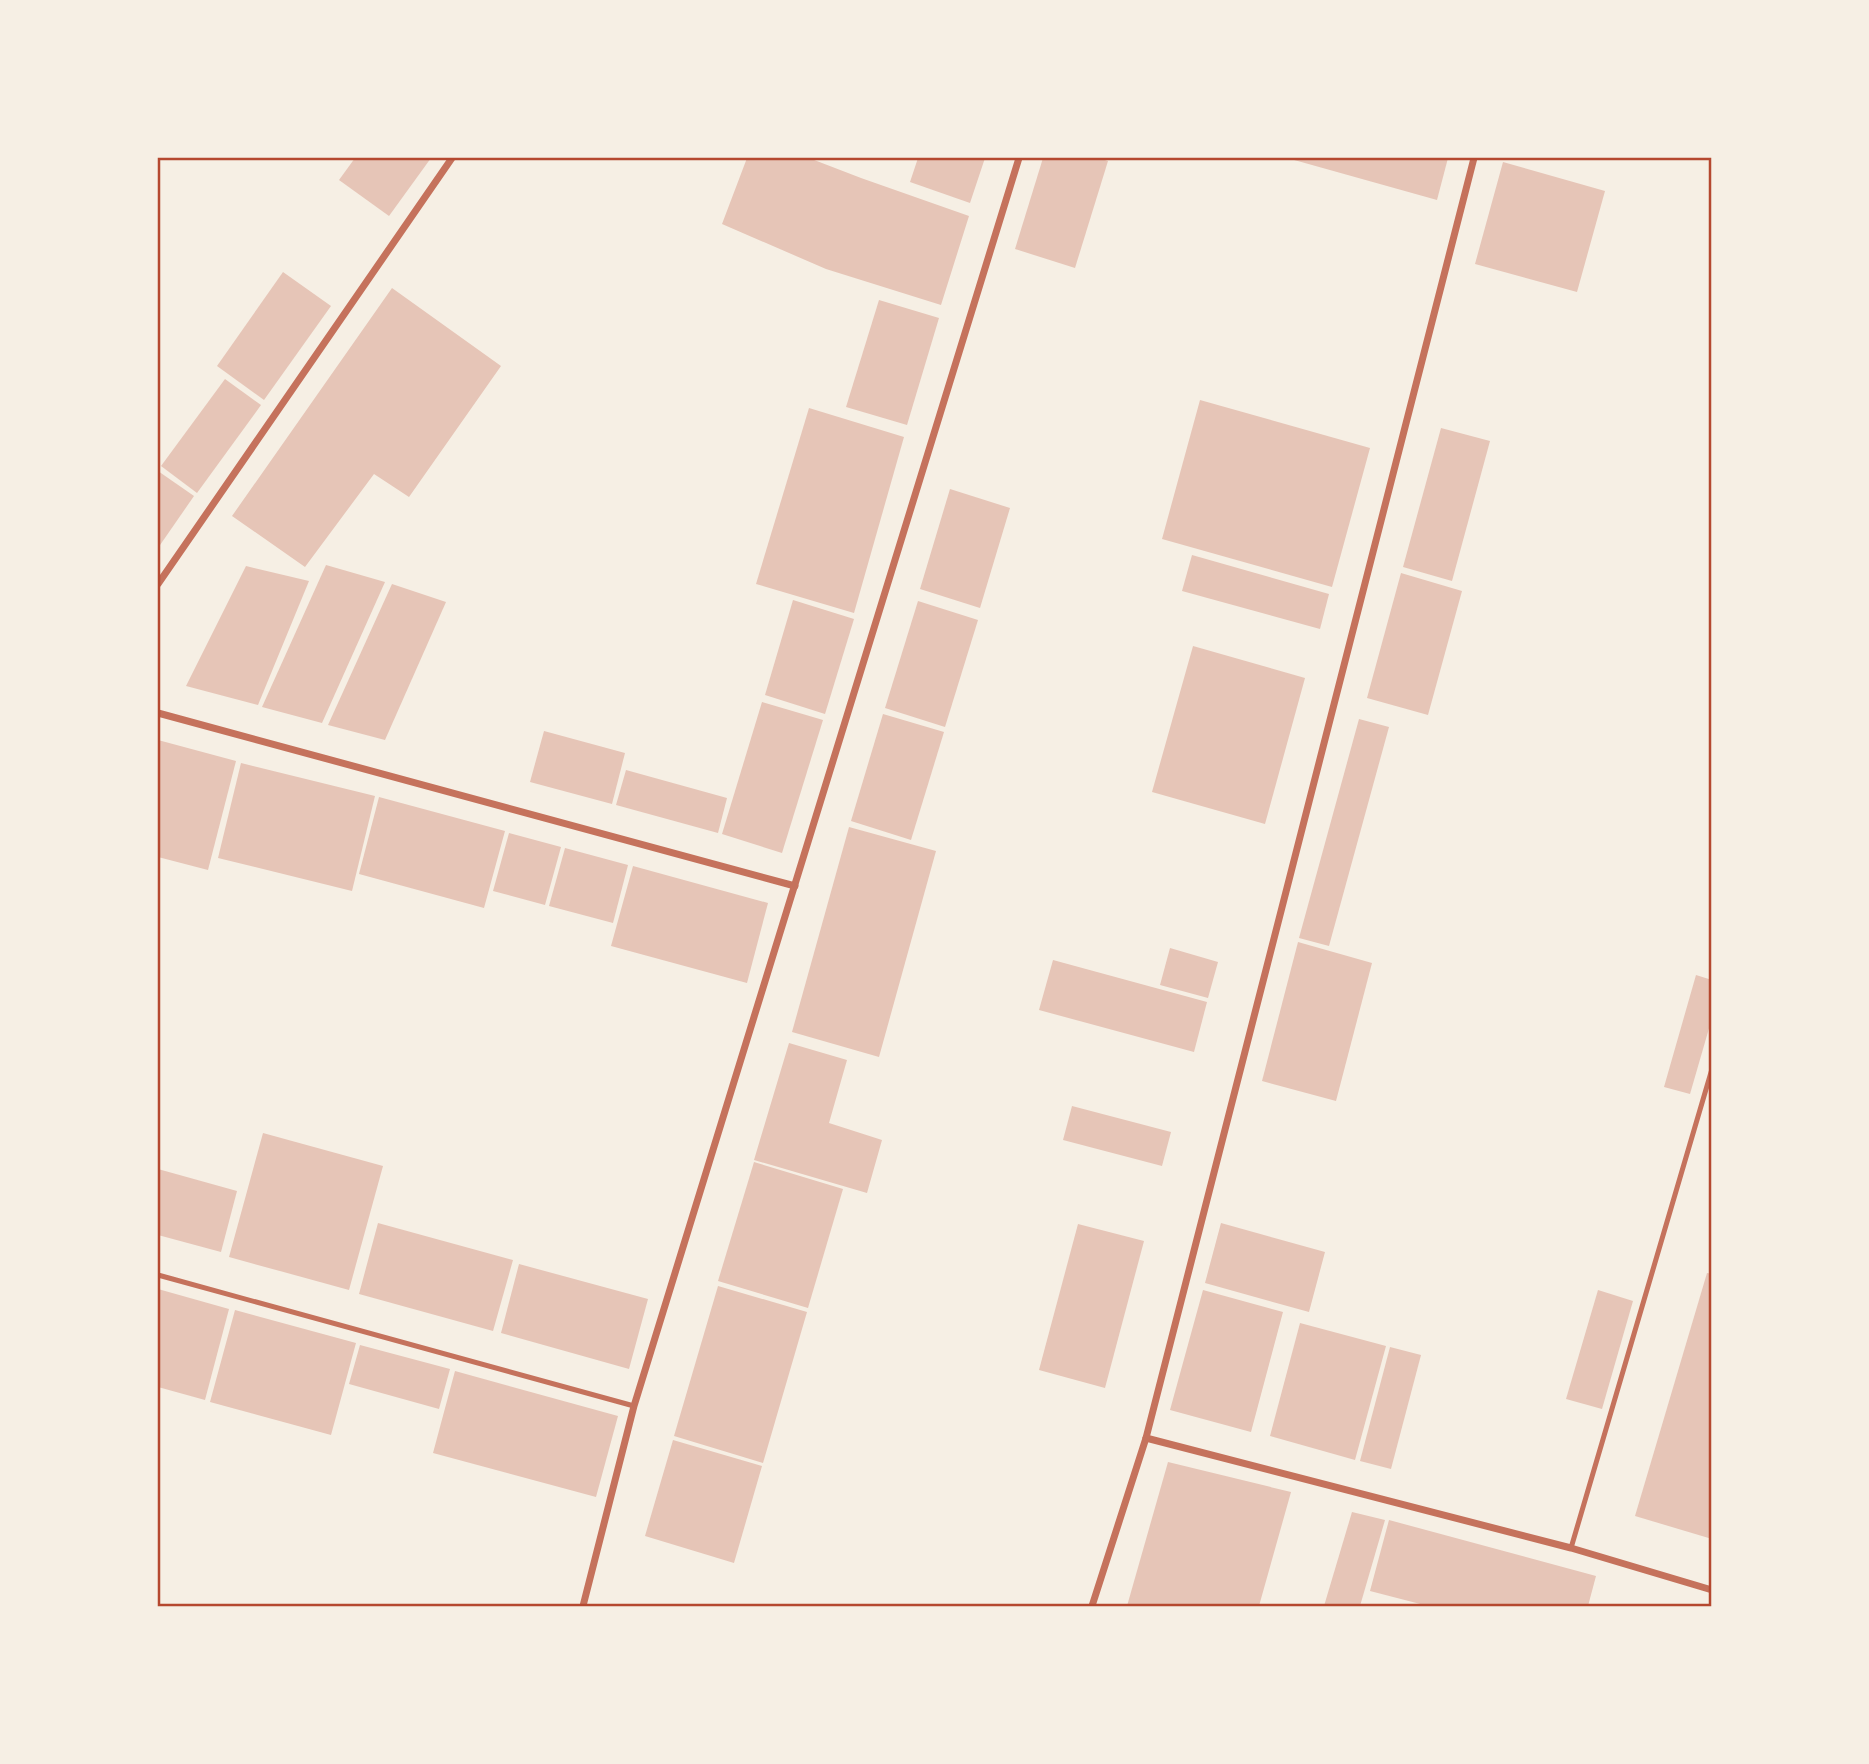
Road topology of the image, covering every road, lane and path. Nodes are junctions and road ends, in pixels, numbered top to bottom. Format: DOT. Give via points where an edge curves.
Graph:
graph roads {
  1 [pos="452,158"];
  2 [pos="1019,158"];
  3 [pos="1474,158"];
  4 [pos="158,584"];
  5 [pos="158,713"];
  6 [pos="795,886"];
  7 [pos="1712,1069"];
  8 [pos="158,1275"];
  9 [pos="634,1405"];
  10 [pos="1146,1438"];
  11 [pos="1571,1548"];
  12 [pos="1712,1590"];
  13 [pos="583,1606"];
  14 [pos="1092,1606"];
  1 -- 4 [label="street"];
  2 -- 6 [label="street"];
  3 -- 10 [label="street"];
  5 -- 6 [label="street"];
  6 -- 9 [label="street"];
  7 -- 11 [label="lane"];
  8 -- 9 [label="lane"];
  9 -- 13 [label="street"];
  10 -- 11 [label="street"];
  10 -- 14 [label="street"];
  11 -- 12 [label="street"];
}
